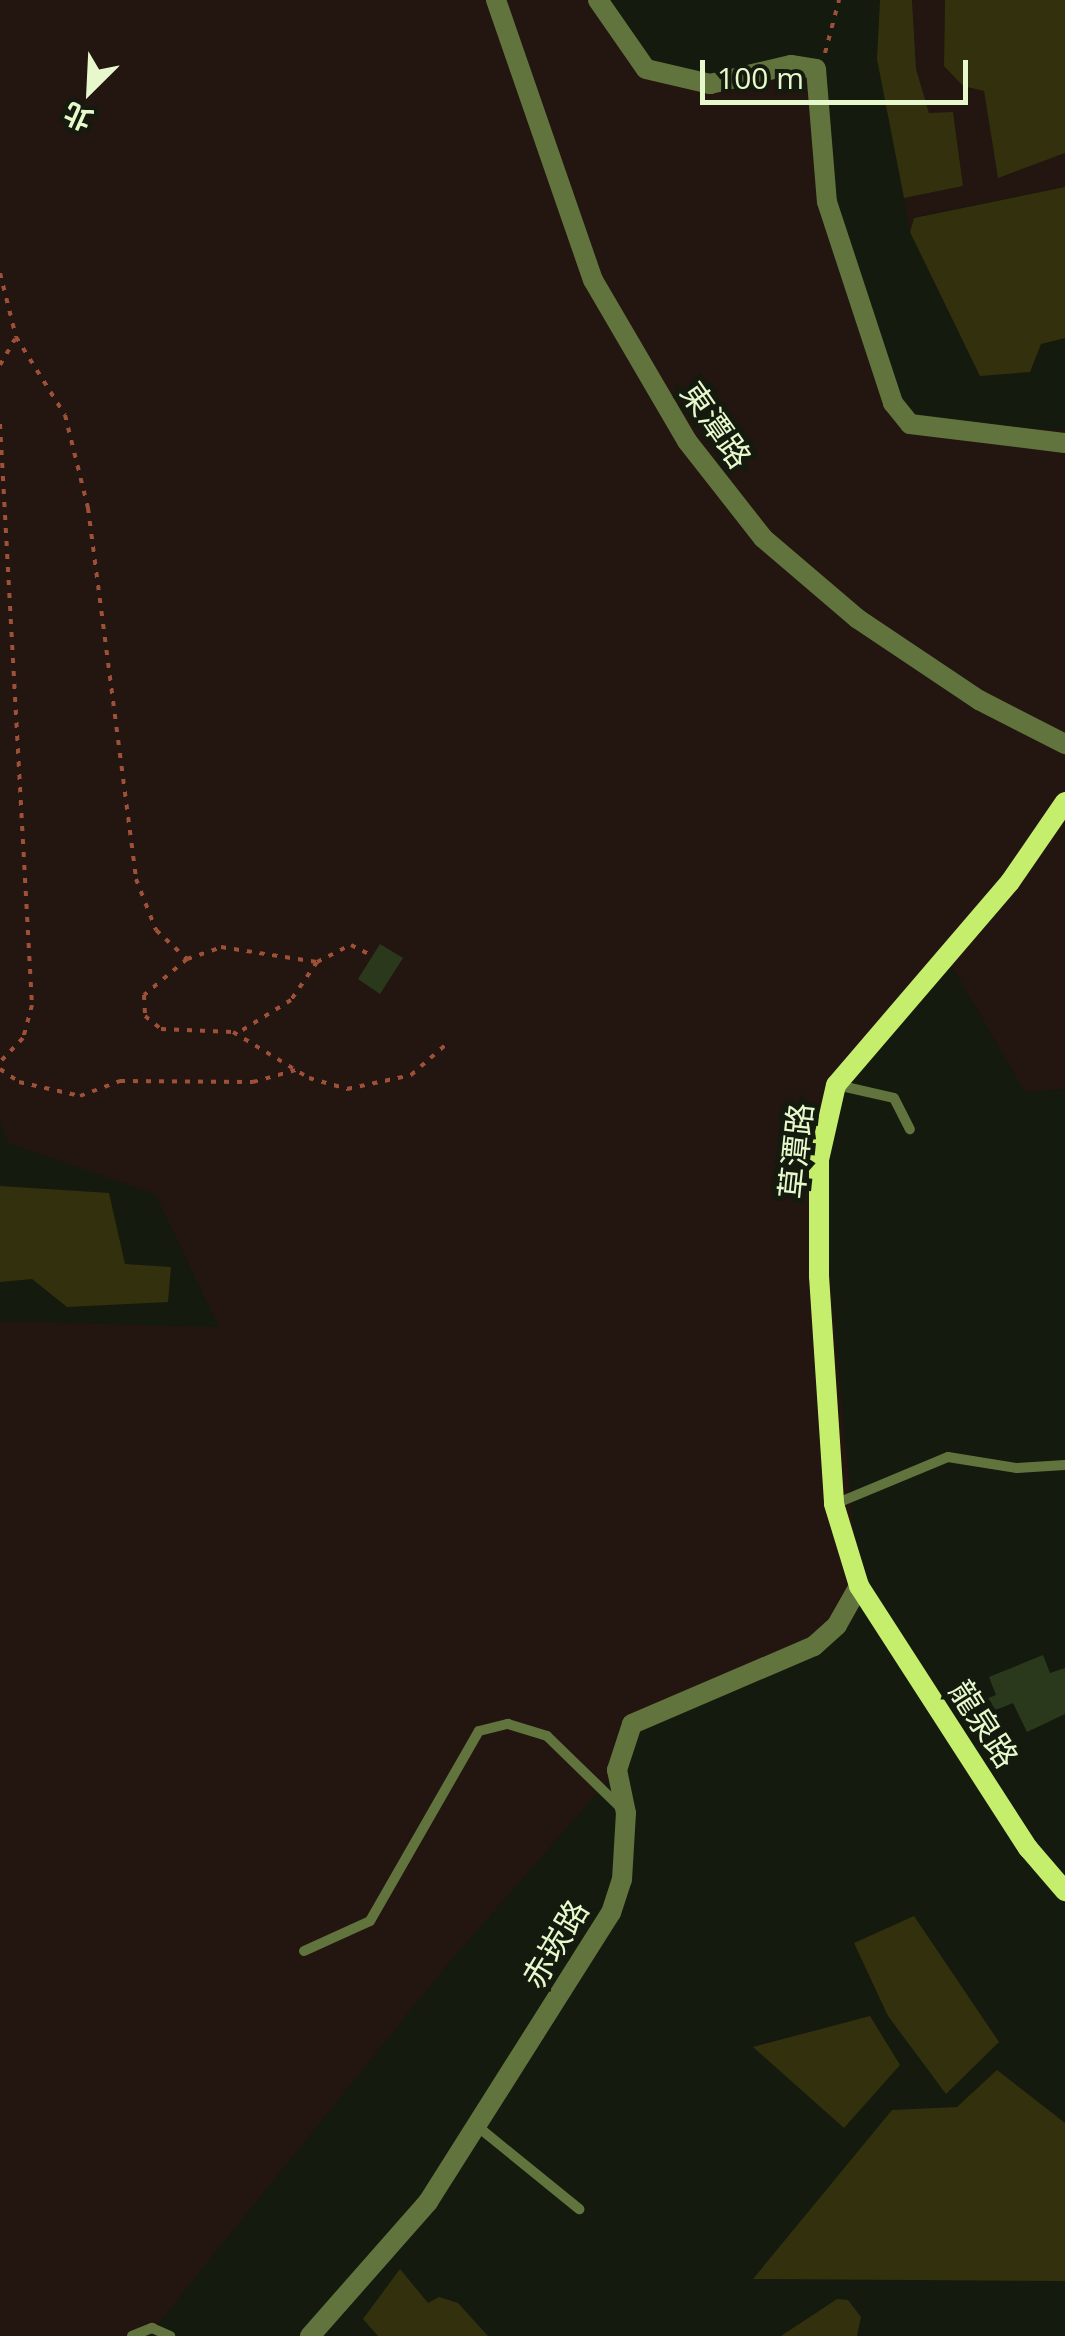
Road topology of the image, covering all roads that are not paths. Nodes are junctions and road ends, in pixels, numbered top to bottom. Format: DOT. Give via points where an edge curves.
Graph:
graph roads {
  1 [pos="496,0"];
  2 [pos="598,0"];
  3 [pos="1065,443"];
  4 [pos="1065,744"];
  5 [pos="1065,802"];
  6 [pos="836,1085"];
  7 [pos="910,1130"];
  8 [pos="1065,1465"];
  9 [pos="834,1504"];
  10 [pos="859,1586"];
  11 [pos="626,1813"];
  12 [pos="1065,1891"];
  13 [pos="304,1950"];
  14 [pos="477,2126"];
  15 [pos="579,2210"];
  16 [pos="132,2336"];
  17 [pos="170,2336"];
  18 [pos="310,2336"];
  1 -- 4 [label="street, 東潭路" via="593,280 687,442 763,538 858,619 978,700"];
  2 -- 3 [label="street" via="646,70 710,84 792,65 816,69 827,202 893,402 910,424"];
  5 -- 6 [label="street, 草潭路" via="1010,882"];
  6 -- 7 [label="lane" via="894,1098"];
  6 -- 9 [label="street, 草潭路" via="818,1160 824,1403"];
  8 -- 9 [label="lane" via="1017,1468 948,1457"];
  9 -- 10 [label="street, 草潭路"];
  10 -- 11 [label="street, 赤崁路" via="837,1625 814,1646 632,1724 617,1770"];
  10 -- 12 [label="street, 龍泉路" via="1028,1848"];
  11 -- 13 [label="lane" via="548,1736 508,1724 479,1731 370,1922"];
  11 -- 14 [label="street, 赤崁路" via="622,1880 611,1913"];
  14 -- 15 [label="lane"];
  14 -- 18 [label="street, 赤崁路" via="428,2202"];
  16 -- 17 [label="lane" via="152,2328"];
}
